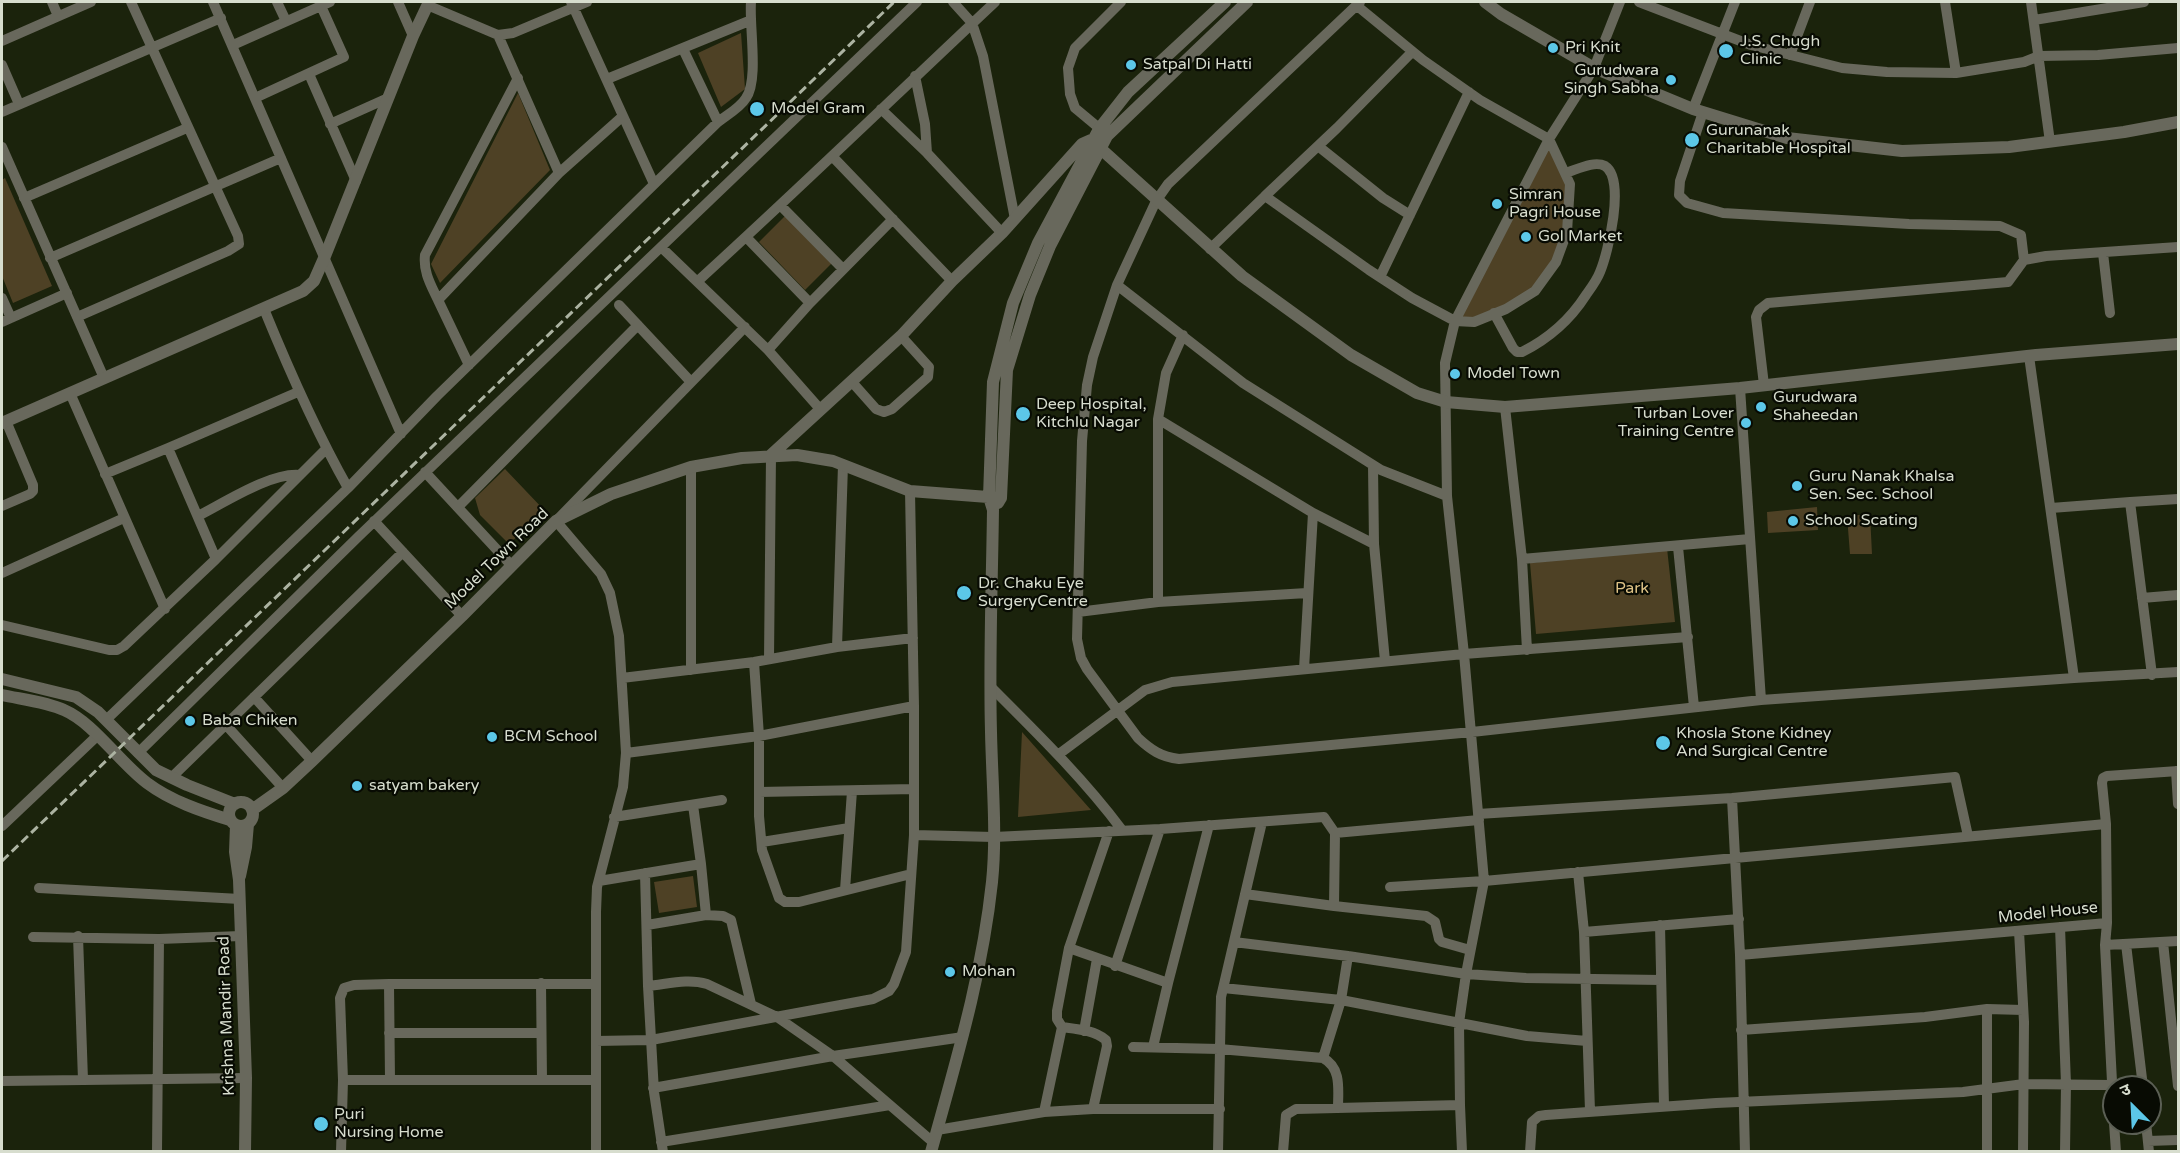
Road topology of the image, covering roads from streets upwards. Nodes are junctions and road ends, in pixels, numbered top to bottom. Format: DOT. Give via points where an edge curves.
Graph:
graph roads {
  1 [pos="52,2"];
  2 [pos="91,2"];
  3 [pos="131,2"];
  4 [pos="213,2"];
  5 [pos="278,2"];
  6 [pos="398,2"];
  7 [pos="587,2"];
  8 [pos="751,2"];
  9 [pos="917,2"];
  10 [pos="953,2"];
  11 [pos="995,2"];
  12 [pos="1121,2"];
  13 [pos="1225,2"];
  14 [pos="1247,2"];
  15 [pos="1485,2"];
  16 [pos="1620,2"];
  17 [pos="1638,2"];
  18 [pos="1735,2"];
  19 [pos="1810,2"];
  20 [pos="1945,2"];
  21 [pos="2031,2"];
  22 [pos="2144,2"];
  23 [pos="428,3"];
  24 [pos="1358,3"];
  25 [pos="325,4"];
  26 [pos="572,4"];
  27 [pos="58,16"];
  28 [pos="221,18"];
  29 [pos="2034,20"];
  30 [pos="286,21"];
  31 [pos="749,21"];
  32 [pos="972,23"];
  33 [pos="1722,34"];
  34 [pos="498,35"];
  35 [pos="413,36"];
  36 [pos="2,41"];
  37 [pos="232,45"];
  38 [pos="151,48"];
  39 [pos="2178,48"];
  40 [pos="683,49"];
  41 [pos="1412,52"];
  42 [pos="1790,55"];
  43 [pos="2039,56"];
  44 [pos="2,65"];
  45 [pos="1594,69"];
  46 [pos="1956,73"];
  47 [pos="309,74"];
  48 [pos="915,76"];
  49 [pos="518,78"];
  50 [pos="608,79"];
  51 [pos="1469,92"];
  52 [pos="255,98"];
  53 [pos="388,98"];
  54 [pos="19,104"];
  55 [pos="881,108"];
  56 [pos="1698,110"];
  57 [pos="2,112"];
  58 [pos="623,116"];
  59 [pos="2178,122"];
  60 [pos="718,123"];
  61 [pos="330,124"];
  62 [pos="187,128"];
  63 [pos="1103,132"];
  64 [pos="1549,139"];
  65 [pos="2050,142"];
  66 [pos="1095,144"];
  67 [pos="1318,146"];
  68 [pos="2,147"];
  69 [pos="927,153"];
  70 [pos="832,156"];
  71 [pos="281,158"];
  72 [pos="559,173"];
  73 [pos="1565,173"];
  74 [pos="356,181"];
  75 [pos="654,184"];
  76 [pos="215,188"];
  77 [pos="1265,196"];
  78 [pos="24,198"];
  79 [pos="1156,201"];
  80 [pos="781,206"];
  81 [pos="1410,215"];
  82 [pos="893,219"];
  83 [pos="1015,219"];
  84 [pos="1002,233"];
  85 [pos="746,237"];
  86 [pos="2178,247"];
  87 [pos="661,248"];
  88 [pos="1210,249"];
  89 [pos="2103,253"];
  90 [pos="325,256"];
  91 [pos="50,258"];
  92 [pos="2024,260"];
  93 [pos="843,269"];
  94 [pos="1380,277"];
  95 [pos="698,281"];
  96 [pos="952,281"];
  97 [pos="1117,285"];
  98 [pos="67,293"];
  99 [pos="2,298"];
  100 [pos="438,300"];
  101 [pos="810,303"];
  102 [pos="619,305"];
  103 [pos="264,309"];
  104 [pos="2110,313"];
  105 [pos="1494,314"];
  106 [pos="77,317"];
  107 [pos="6,320"];
  108 [pos="1455,321"];
  109 [pos="638,325"];
  110 [pos="745,327"];
  111 [pos="1183,335"];
  112 [pos="901,336"];
  113 [pos="2178,344"];
  114 [pos="768,350"];
  115 [pos="2029,356"];
  116 [pos="470,365"];
  117 [pos="104,378"];
  118 [pos="691,382"];
  119 [pos="852,382"];
  120 [pos="1764,385"];
  121 [pos="1740,388"];
  122 [pos="298,392"];
  123 [pos="70,393"];
  124 [pos="1446,402"];
  125 [pos="1505,407"];
  126 [pos="820,409"];
  127 [pos="1158,419"];
  128 [pos="4,422"];
  129 [pos="400,434"];
  130 [pos="168,448"];
  131 [pos="326,449"];
  132 [pos="771,456"];
  133 [pos="843,465"];
  134 [pos="1373,466"];
  135 [pos="691,467"];
  136 [pos="425,472"];
  137 [pos="105,474"];
  138 [pos="300,475"];
  139 [pos="348,488"];
  140 [pos="910,491"];
  141 [pos="1447,496"];
  142 [pos="995,497"];
  143 [pos="2178,499"];
  144 [pos="2130,502"];
  145 [pos="2,506"];
  146 [pos="458,507"];
  147 [pos="2051,508"];
  148 [pos="1313,513"];
  149 [pos="198,516"];
  150 [pos="123,518"];
  151 [pos="374,521"];
  152 [pos="556,521"];
  153 [pos="1750,539"];
  154 [pos="1374,544"];
  155 [pos="1678,547"];
  156 [pos="403,552"];
  157 [pos="216,559"];
  158 [pos="1522,559"];
  159 [pos="512,566"];
  160 [pos="2,573"];
  161 [pos="1307,593"];
  162 [pos="2178,595"];
  163 [pos="2142,598"];
  164 [pos="1158,602"];
  165 [pos="165,609"];
  166 [pos="1078,612"];
  167 [pos="462,616"];
  168 [pos="2,625"];
  169 [pos="1688,637"];
  170 [pos="913,638"];
  171 [pos="837,647"];
  172 [pos="1527,650"];
  173 [pos="1464,654"];
  174 [pos="769,659"];
  175 [pos="1385,661"];
  176 [pos="754,662"];
  177 [pos="1304,669"];
  178 [pos="691,670"];
  179 [pos="2178,672"];
  180 [pos="2152,675"];
  181 [pos="622,678"];
  182 [pos="2074,678"];
  183 [pos="2,680"];
  184 [pos="991,687"];
  185 [pos="2,695"];
  186 [pos="254,697"];
  187 [pos="1761,700"];
  188 [pos="914,706"];
  189 [pos="1694,707"];
  190 [pos="1117,710"];
  191 [pos="106,720"];
  192 [pos="226,725"];
  193 [pos="1472,732"];
  194 [pos="97,736"];
  195 [pos="759,736"];
  196 [pos="138,753"];
  197 [pos="626,753"];
  198 [pos="1059,754"];
  199 [pos="312,761"];
  200 [pos="2177,771"];
  201 [pos="171,778"];
  202 [pos="283,788"];
  203 [pos="914,789"];
  204 [pos="852,791"];
  205 [pos="759,792"];
  206 [pos="1732,798"];
  207 [pos="722,800"];
  208 [pos="235,804"];
  209 [pos="2178,804"];
  210 [pos="693,805"];
  211 [pos="252,810"];
  212 [pos="614,817"];
  213 [pos="1479,817"];
  214 [pos="1262,822"];
  215 [pos="238,823"];
  216 [pos="2106,824"];
  217 [pos="1209,825"];
  218 [pos="2,826"];
  219 [pos="849,828"];
  220 [pos="1160,829"];
  221 [pos="1122,830"];
  222 [pos="1109,831"];
  223 [pos="1335,833"];
  224 [pos="914,835"];
  225 [pos="1968,836"];
  226 [pos="994,837"];
  227 [pos="762,842"];
  228 [pos="1736,857"];
  229 [pos="701,864"];
  230 [pos="1578,872"];
  231 [pos="645,873"];
  232 [pos="911,874"];
  233 [pos="1484,880"];
  234 [pos="599,881"];
  235 [pos="1390,887"];
  236 [pos="39,888"];
  237 [pos="845,890"];
  238 [pos="1245,894"];
  239 [pos="240,899"];
  240 [pos="1334,906"];
  241 [pos="705,915"];
  242 [pos="1738,918"];
  243 [pos="2107,923"];
  244 [pos="647,925"];
  245 [pos="1660,925"];
  246 [pos="2060,927"];
  247 [pos="2019,931"];
  248 [pos="1584,932"];
  249 [pos="78,936"];
  250 [pos="241,936"];
  251 [pos="33,937"];
  252 [pos="159,939"];
  253 [pos="2178,941"];
  254 [pos="1234,942"];
  255 [pos="2163,942"];
  256 [pos="2126,944"];
  257 [pos="2104,945"];
  258 [pos="1070,948"];
  259 [pos="1470,950"];
  260 [pos="1740,955"];
  261 [pos="1348,956"];
  262 [pos="1097,959"];
  263 [pos="1115,966"];
  264 [pos="1466,974"];
  265 [pos="1585,977"];
  266 [pos="1661,980"];
  267 [pos="541,983"];
  268 [pos="389,984"];
  269 [pos="596,984"];
  270 [pos="1168,984"];
  271 [pos="648,987"];
  272 [pos="1223,988"];
  273 [pos="1341,1000"];
  274 [pos="751,1004"];
  275 [pos="1987,1009"];
  276 [pos="2023,1010"];
  277 [pos="777,1017"];
  278 [pos="1459,1023"];
  279 [pos="1062,1027"];
  280 [pos="1742,1030"];
  281 [pos="1084,1031"];
  282 [pos="389,1033"];
  283 [pos="541,1033"];
  284 [pos="963,1037"];
  285 [pos="651,1040"];
  286 [pos="596,1041"];
  287 [pos="1587,1041"];
  288 [pos="1133,1047"];
  289 [pos="1153,1047"];
  290 [pos="1219,1049"];
  291 [pos="833,1056"];
  292 [pos="1323,1058"];
  293 [pos="2178,1073"];
  294 [pos="2110,1075"];
  295 [pos="2142,1075"];
  296 [pos="246,1078"];
  297 [pos="157,1079"];
  298 [pos="83,1080"];
  299 [pos="343,1080"];
  300 [pos="390,1080"];
  301 [pos="542,1080"];
  302 [pos="596,1080"];
  303 [pos="2,1082"];
  304 [pos="2024,1084"];
  305 [pos="2066,1084"];
  306 [pos="2102,1085"];
  307 [pos="2178,1086"];
  308 [pos="653,1088"];
  309 [pos="1988,1089"];
  310 [pos="1743,1101"];
  311 [pos="890,1105"];
  312 [pos="1460,1105"];
  313 [pos="1664,1106"];
  314 [pos="1338,1108"];
  315 [pos="1093,1109"];
  316 [pos="1220,1109"];
  317 [pos="1590,1111"];
  318 [pos="1044,1112"];
  319 [pos="937,1130"];
  320 [pos="2115,1135"];
  321 [pos="2178,1140"];
  322 [pos="2149,1146"];
  323 [pos="662,1147"];
  324 [pos="932,1147"];
  325 [pos="157,1152"];
  326 [pos="245,1152"];
  327 [pos="341,1152"];
  328 [pos="596,1152"];
  329 [pos="1218,1152"];
  330 [pos="1283,1152"];
  331 [pos="1462,1152"];
  332 [pos="1530,1152"];
  333 [pos="1745,1152"];
  334 [pos="1987,1152"];
  335 [pos="2023,1152"];
  336 [pos="2066,1152"];
  337 [pos="2116,1152"];
  1 -- 27 [label="street"];
  2 -- 27 [label="street"];
  3 -- 38 [label="street"];
  4 -- 28 [label="street"];
  5 -- 30 [label="street"];
  6 -- 35 [label="street"];
  7 -- 26 [label="street"];
  8 -- 31 [label="street"];
  9 -- 87 [label="street"];
  10 -- 32 [label="street"];
  11 -- 32 [label="street"];
  12 -- 63 [label="street" via="1075,48 1069,61 1067,77 1075,108"];
  13 -- 63 [label="street" via="1128,92"];
  14 -- 63 [label="street"];
  15 -- 45 [label="street"];
  16 -- 45 [label="street"];
  17 -- 33 [label="street"];
  18 -- 33 [label="street"];
  19 -- 42 [label="street"];
  20 -- 46 [label="street"];
  21 -- 29 [label="street"];
  22 -- 29 [label="street"];
  23 -- 34 [label="street"];
  23 -- 35 [label="street"];
  24 -- 41 [label="street"];
  24 -- 79 [label="street" via="1191,161"];
  25 -- 30 [label="street"];
  25 -- 47 [label="street" via="344,57"];
  26 -- 34 [label="street" via="513,33"];
  26 -- 50 [label="street"];
  27 -- 36 [label="street"];
  28 -- 37 [label="street"];
  28 -- 38 [label="street"];
  29 -- 43 [label="street"];
  30 -- 37 [label="street"];
  31 -- 40 [label="street"];
  31 -- 60 [label="street" via="753,72 750,91 746,100"];
  32 -- 48 [label="street"];
  32 -- 83 [label="street"];
  33 -- 42 [label="street"];
  33 -- 56 [label="street"];
  34 -- 49 [label="street"];
  35 -- 53 [label="street"];
  37 -- 52 [label="street"];
  38 -- 54 [label="street"];
  38 -- 62 [label="street"];
  39 -- 43 [label="street"];
  40 -- 50 [label="street"];
  40 -- 60 [label="street"];
  41 -- 51 [label="street"];
  41 -- 67 [label="street"];
  42 -- 46 [label="street" via="1842,68"];
  43 -- 46 [label="street"];
  43 -- 65 [label="street"];
  44 -- 54 [label="street"];
  45 -- 56 [label="street"];
  45 -- 64 [label="street"];
  47 -- 52 [label="street"];
  47 -- 61 [label="street"];
  48 -- 55 [label="street"];
  48 -- 69 [label="street"];
  49 -- 72 [label="street"];
  49 -- 100 [label="street" via="425,255 426,275"];
  50 -- 58 [label="street"];
  51 -- 64 [label="street"];
  51 -- 81 [label="street"];
  52 -- 71 [label="street"];
  53 -- 61 [label="street"];
  53 -- 74 [label="street"];
  54 -- 57 [label="street"];
  55 -- 69 [label="street"];
  55 -- 70 [label="street"];
  56 -- 65 [label="street" via="1787,138 1902,151"];
  56 -- 92 [label="street" via="1680,181 1679,195 1687,203 1724,213 1784,218 2000,226 2021,235"];
  58 -- 72 [label="street"];
  58 -- 75 [label="street"];
  59 -- 65 [label="street"];
  60 -- 75 [label="street"];
  61 -- 74 [label="street"];
  62 -- 76 [label="street"];
  62 -- 78 [label="street"];
  63 -- 66 [label="street"];
  64 -- 73 [label="street"];
  64 -- 108 [label="street"];
  66 -- 79 [label="street"];
  66 -- 83 [label="street" via="1082,144"];
  66 -- 142 [label="street" via="1030,296 1007,370"];
  67 -- 77 [label="street"];
  67 -- 81 [label="street"];
  68 -- 78 [label="street"];
  69 -- 84 [label="street"];
  70 -- 80 [label="street"];
  70 -- 82 [label="street"];
  71 -- 76 [label="street"];
  71 -- 90 [label="street"];
  72 -- 100 [label="street"];
  73 -- 105 [label="street" via="1570,184 1567,232 1556,262 1535,291"];
  73 -- 105 [label="street" via="1601,165 1612,175 1612,227 1600,273 1560,327 1522,352 1513,348"];
  74 -- 90 [label="street"];
  75 -- 116 [label="street"];
  76 -- 91 [label="street"];
  76 -- 106 [label="street" via="238,236 237,246"];
  77 -- 88 [label="street"];
  77 -- 94 [label="street"];
  78 -- 91 [label="street"];
  79 -- 88 [label="street"];
  79 -- 97 [label="street"];
  80 -- 85 [label="street"];
  80 -- 93 [label="street"];
  81 -- 94 [label="street"];
  82 -- 93 [label="street"];
  82 -- 96 [label="street"];
  83 -- 84 [label="street"];
  84 -- 96 [label="street"];
  85 -- 95 [label="street"];
  85 -- 101 [label="street"];
  86 -- 89 [label="street"];
  87 -- 95 [label="street"];
  87 -- 136 [label="street"];
  88 -- 124 [label="street" via="1351,355 1417,393"];
  89 -- 92 [label="street"];
  89 -- 104 [label="street"];
  90 -- 103 [label="street" via="310,286"];
  90 -- 129 [label="street"];
  91 -- 98 [label="street"];
  92 -- 120 [label="street" via="2008,282 1768,303 1756,317"];
  93 -- 101 [label="street"];
  94 -- 108 [label="street"];
  95 -- 110 [label="street"];
  96 -- 112 [label="street"];
  97 -- 111 [label="street"];
  97 -- 166 [label="street" via="1094,357 1084,409"];
  98 -- 106 [label="street"];
  98 -- 107 [label="street"];
  99 -- 107 [label="street"];
  100 -- 116 [label="street"];
  101 -- 114 [label="street"];
  102 -- 109 [label="street"];
  103 -- 117 [label="street"];
  103 -- 122 [label="street"];
  105 -- 108 [label="street" via="1474,322"];
  106 -- 117 [label="street"];
  108 -- 124 [label="street" via="1445,363"];
  109 -- 118 [label="street"];
  109 -- 146 [label="street"];
  110 -- 114 [label="street"];
  110 -- 118 [label="street"];
  111 -- 127 [label="street" via="1166,373"];
  111 -- 134 [label="street" via="1243,383"];
  112 -- 119 [label="street"];
  112 -- 119 [label="street" via="929,367 928,377 884,412 879,412"];
  113 -- 115 [label="street"];
  114 -- 126 [label="street"];
  115 -- 120 [label="street"];
  115 -- 147 [label="street"];
  116 -- 129 [label="street"];
  117 -- 123 [label="street"];
  118 -- 152 [label="street"];
  119 -- 126 [label="street"];
  120 -- 121 [label="street"];
  121 -- 125 [label="street"];
  121 -- 153 [label="street"];
  122 -- 130 [label="street"];
  122 -- 131 [label="street"];
  123 -- 128 [label="street"];
  123 -- 137 [label="street"];
  124 -- 125 [label="street"];
  124 -- 141 [label="street"];
  125 -- 158 [label="street"];
  126 -- 132 [label="street"];
  127 -- 148 [label="street"];
  127 -- 164 [label="street"];
  128 -- 145 [label="street" via="33,490"];
  129 -- 139 [label="street"];
  130 -- 137 [label="street"];
  130 -- 149 [label="street"];
  131 -- 138 [label="street"];
  131 -- 139 [label="street"];
  132 -- 133 [label="street, Model Town Road" via="797,454"];
  132 -- 135 [label="street, Model Town Road"];
  132 -- 174 [label="street"];
  133 -- 140 [label="street, Model Town Road"];
  133 -- 171 [label="street"];
  134 -- 141 [label="street"];
  134 -- 154 [label="street"];
  135 -- 152 [label="street, Model Town Road" via="611,494"];
  135 -- 178 [label="street"];
  136 -- 146 [label="street"];
  136 -- 151 [label="street"];
  137 -- 150 [label="street"];
  138 -- 149 [label="street" via="275,478"];
  138 -- 157 [label="street"];
  139 -- 191 [label="street"];
  140 -- 142 [label="street, Model Town Road"];
  140 -- 170 [label="street"];
  141 -- 173 [label="street"];
  142 -- 184 [label="street"];
  143 -- 144 [label="street"];
  144 -- 147 [label="street"];
  144 -- 163 [label="street"];
  146 -- 159 [label="street"];
  147 -- 182 [label="street"];
  148 -- 154 [label="street"];
  148 -- 161 [label="street"];
  149 -- 157 [label="street"];
  150 -- 160 [label="street"];
  150 -- 165 [label="street"];
  151 -- 156 [label="street"];
  151 -- 196 [label="street"];
  152 -- 159 [label="street, Model Town Road"];
  152 -- 181 [label="street" via="601,574 610,593"];
  153 -- 155 [label="street"];
  153 -- 187 [label="street"];
  154 -- 175 [label="street"];
  155 -- 158 [label="street"];
  155 -- 169 [label="street"];
  156 -- 167 [label="street"];
  156 -- 186 [label="street"];
  157 -- 165 [label="street"];
  158 -- 172 [label="street"];
  159 -- 167 [label="street, Model Town Road"];
  161 -- 164 [label="street"];
  161 -- 177 [label="street"];
  162 -- 163 [label="street"];
  163 -- 180 [label="street"];
  164 -- 166 [label="street"];
  165 -- 168 [label="street" via="117,650"];
  166 -- 190 [label="street" via="1081,658"];
  167 -- 199 [label="street, Model Town Road"];
  169 -- 172 [label="street"];
  169 -- 189 [label="street"];
  170 -- 171 [label="street"];
  170 -- 188 [label="street"];
  171 -- 174 [label="street"];
  172 -- 173 [label="street"];
  173 -- 175 [label="street"];
  173 -- 193 [label="street"];
  174 -- 176 [label="street"];
  175 -- 177 [label="street"];
  176 -- 178 [label="street"];
  176 -- 195 [label="street"];
  177 -- 190 [label="street" via="1172,682 1145,690"];
  178 -- 181 [label="street"];
  179 -- 180 [label="street"];
  180 -- 182 [label="street"];
  181 -- 197 [label="street"];
  182 -- 187 [label="street"];
  183 -- 191 [label="street" via="76,697"];
  184 -- 198 [label="street"];
  184 -- 226 [label="street"];
  185 -- 194 [label="street" via="63,709 80,718"];
  186 -- 192 [label="street"];
  186 -- 199 [label="street"];
  187 -- 189 [label="street"];
  188 -- 195 [label="street"];
  188 -- 203 [label="street"];
  189 -- 193 [label="street"];
  190 -- 193 [label="street" via="1148,747 1160,756 1179,759"];
  190 -- 198 [label="street"];
  191 -- 196 [label="street"];
  192 -- 201 [label="street"];
  192 -- 202 [label="street"];
  193 -- 213 [label="street"];
  194 -- 215 [label="street" via="162,793"];
  194 -- 218 [label="street"];
  195 -- 197 [label="street"];
  195 -- 205 [label="street"];
  196 -- 201 [label="street"];
  197 -- 212 [label="street" via="623,787"];
  198 -- 221 [label="street"];
  199 -- 202 [label="street, Model Town Road"];
  200 -- 209 [label="street"];
  200 -- 216 [label="street, Model House" via="2103,778"];
  201 -- 208 [label="street"];
  202 -- 211 [label="street, Model Town Road"];
  203 -- 204 [label="street"];
  203 -- 224 [label="street"];
  204 -- 205 [label="street"];
  204 -- 219 [label="street"];
  205 -- 227 [label="street"];
  206 -- 213 [label="street"];
  206 -- 225 [label="street" via="1955,777"];
  206 -- 228 [label="street"];
  207 -- 210 [label="street"];
  208 -- 211 [label="street" via="246,803"];
  208 -- 215 [label="street" via="229,813"];
  210 -- 212 [label="street"];
  210 -- 229 [label="street"];
  211 -- 215 [label="street" via="252,817"];
  212 -- 234 [label="street"];
  213 -- 223 [label="street"];
  213 -- 233 [label="street"];
  214 -- 217 [label="street"];
  214 -- 223 [label="street" via="1324,817"];
  214 -- 238 [label="street"];
  215 -- 239 [label="street, Krishna Mandir Road" via="235,852"];
  216 -- 225 [label="street"];
  216 -- 243 [label="street, Model House"];
  217 -- 220 [label="street"];
  217 -- 270 [label="street"];
  219 -- 227 [label="street"];
  219 -- 237 [label="street"];
  220 -- 221 [label="street"];
  220 -- 263 [label="street"];
  221 -- 222 [label="street"];
  222 -- 226 [label="street"];
  222 -- 258 [label="street"];
  223 -- 240 [label="street"];
  224 -- 226 [label="street"];
  224 -- 232 [label="street"];
  225 -- 228 [label="street"];
  226 -- 284 [label="street" via="985,936"];
  227 -- 237 [label="street" via="776,894 785,902"];
  228 -- 230 [label="street"];
  228 -- 242 [label="street"];
  229 -- 231 [label="street"];
  229 -- 241 [label="street"];
  230 -- 233 [label="street"];
  230 -- 248 [label="street"];
  231 -- 234 [label="street"];
  231 -- 244 [label="street"];
  232 -- 237 [label="street"];
  232 -- 277 [label="street" via="906,952 889,992 873,999"];
  233 -- 235 [label="street"];
  233 -- 259 [label="street"];
  234 -- 269 [label="street"];
  236 -- 239 [label="street"];
  238 -- 240 [label="street"];
  238 -- 254 [label="street"];
  239 -- 250 [label="street, Krishna Mandir Road"];
  240 -- 259 [label="street" via="1426,916 1435,922 1442,942"];
  241 -- 244 [label="street"];
  241 -- 274 [label="street" via="731,920"];
  242 -- 245 [label="street"];
  242 -- 260 [label="street"];
  243 -- 246 [label="street, Model House"];
  243 -- 257 [label="street"];
  244 -- 271 [label="street"];
  245 -- 248 [label="street"];
  245 -- 266 [label="street"];
  246 -- 247 [label="street, Model House"];
  246 -- 305 [label="street"];
  247 -- 260 [label="street, Model House"];
  247 -- 276 [label="street"];
  248 -- 265 [label="street"];
  249 -- 251 [label="street"];
  249 -- 252 [label="street"];
  249 -- 298 [label="street"];
  250 -- 252 [label="street"];
  250 -- 296 [label="street, Krishna Mandir Road"];
  252 -- 297 [label="street"];
  253 -- 255 [label="street"];
  254 -- 261 [label="street"];
  254 -- 272 [label="street"];
  255 -- 256 [label="street"];
  255 -- 293 [label="street"];
  256 -- 257 [label="street"];
  256 -- 295 [label="street"];
  257 -- 294 [label="street"];
  258 -- 262 [label="street"];
  258 -- 279 [label="street" via="1057,1011"];
  259 -- 264 [label="street"];
  260 -- 280 [label="street"];
  261 -- 264 [label="street"];
  261 -- 273 [label="street"];
  262 -- 263 [label="street"];
  262 -- 281 [label="street"];
  263 -- 270 [label="street"];
  264 -- 265 [label="street"];
  264 -- 278 [label="street"];
  265 -- 266 [label="street"];
  265 -- 287 [label="street"];
  266 -- 313 [label="street"];
  267 -- 268 [label="street"];
  267 -- 269 [label="street"];
  267 -- 283 [label="street"];
  268 -- 282 [label="street"];
  268 -- 299 [label="street" via="347,987 341,992"];
  269 -- 286 [label="street"];
  270 -- 289 [label="street"];
  271 -- 274 [label="street" via="697,981"];
  271 -- 285 [label="street"];
  272 -- 273 [label="street"];
  272 -- 290 [label="street"];
  273 -- 278 [label="street"];
  273 -- 292 [label="street"];
  274 -- 277 [label="street"];
  275 -- 276 [label="street"];
  275 -- 280 [label="street"];
  275 -- 309 [label="street"];
  276 -- 304 [label="street"];
  277 -- 285 [label="street"];
  277 -- 291 [label="street"];
  278 -- 287 [label="street" via="1527,1036"];
  278 -- 312 [label="street"];
  279 -- 281 [label="street"];
  279 -- 318 [label="street"];
  280 -- 310 [label="street"];
  281 -- 315 [label="street" via="1107,1043"];
  282 -- 283 [label="street"];
  282 -- 300 [label="street"];
  283 -- 301 [label="street"];
  284 -- 291 [label="street"];
  284 -- 319 [label="street"];
  285 -- 286 [label="street"];
  285 -- 308 [label="street"];
  286 -- 302 [label="street"];
  287 -- 317 [label="street"];
  288 -- 289 [label="street"];
  289 -- 290 [label="street"];
  290 -- 292 [label="street"];
  290 -- 316 [label="street"];
  291 -- 308 [label="street"];
  291 -- 311 [label="street"];
  292 -- 314 [label="street" via="1336,1070"];
  293 -- 307 [label="street"];
  296 -- 297 [label="street"];
  296 -- 326 [label="street, Krishna Mandir Road"];
  297 -- 298 [label="street"];
  297 -- 325 [label="street"];
  298 -- 303 [label="street"];
  299 -- 300 [label="street"];
  299 -- 327 [label="street"];
  300 -- 301 [label="street"];
  301 -- 302 [label="street"];
  302 -- 328 [label="street"];
  304 -- 305 [label="street"];
  304 -- 309 [label="street"];
  304 -- 335 [label="street"];
  305 -- 306 [label="street"];
  305 -- 336 [label="street"];
  308 -- 323 [label="street"];
  309 -- 310 [label="street"];
  309 -- 334 [label="street"];
  310 -- 313 [label="street"];
  310 -- 333 [label="street"];
  311 -- 323 [label="street"];
  311 -- 324 [label="street"];
  312 -- 314 [label="street"];
  312 -- 331 [label="street"];
  313 -- 317 [label="street"];
  314 -- 330 [label="street" via="1305,1108 1286,1115"];
  315 -- 316 [label="street"];
  315 -- 318 [label="street"];
  316 -- 329 [label="street"];
  317 -- 332 [label="street" via="1534,1119"];
  318 -- 319 [label="street"];
  319 -- 324 [label="street"];
  320 -- 337 [label="street"];
  321 -- 322 [label="street"];
}
